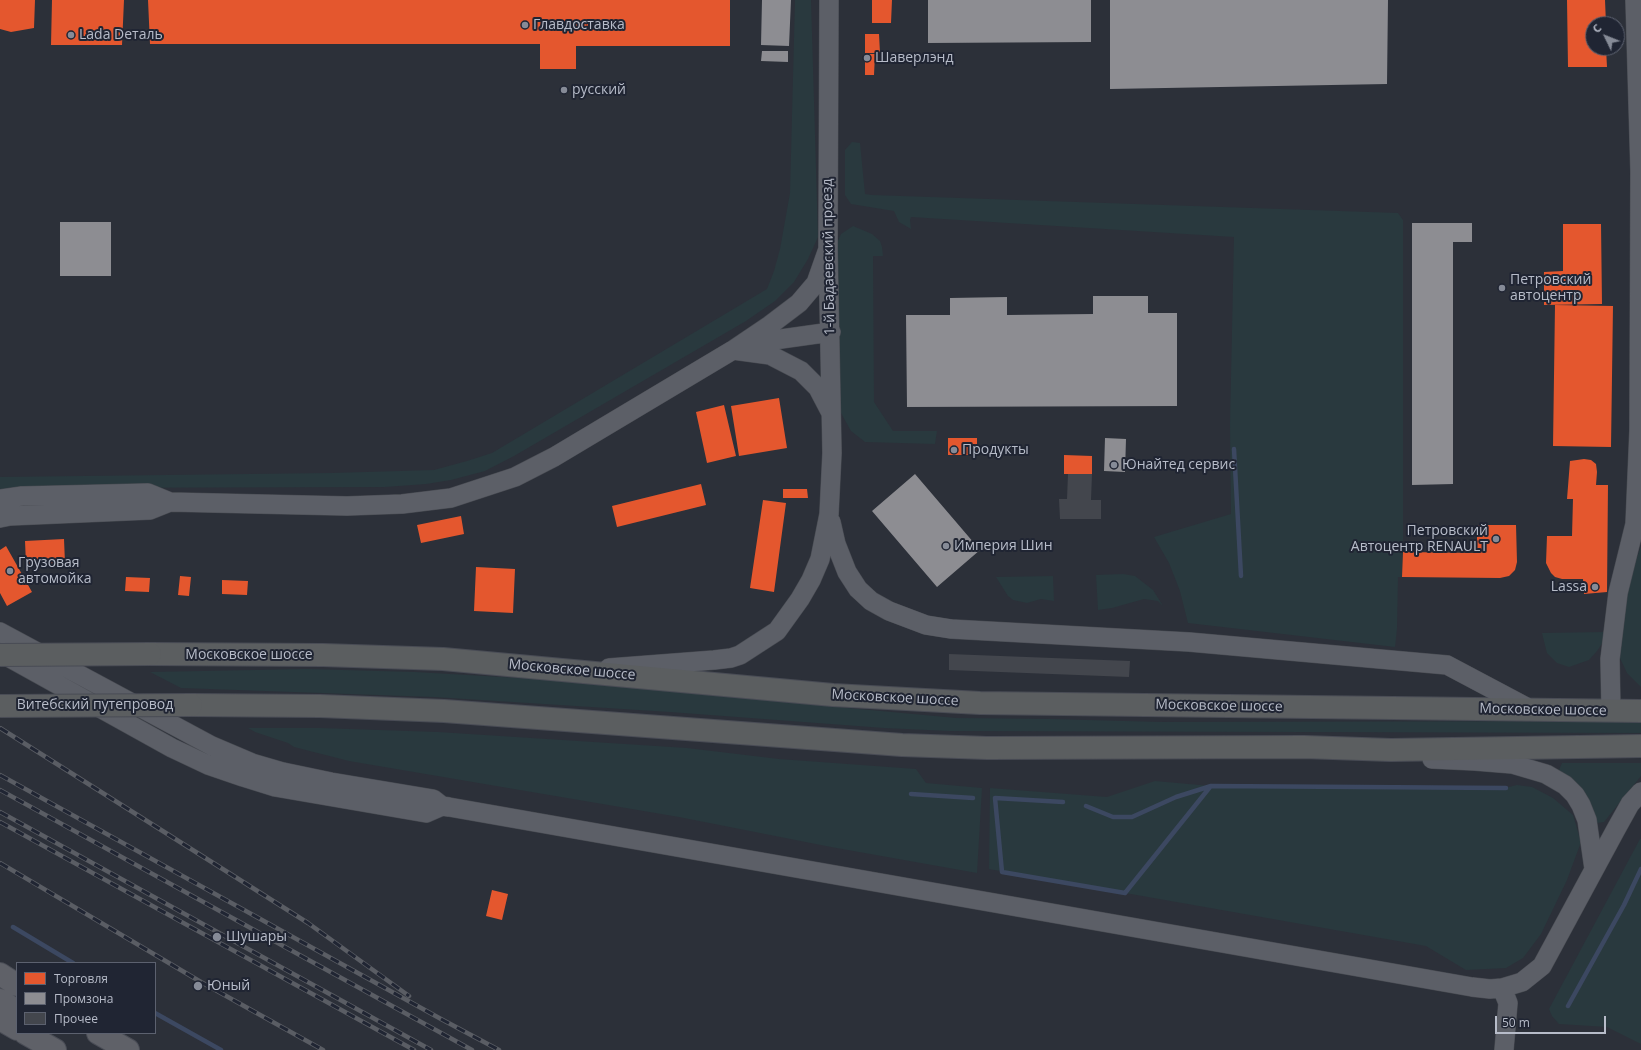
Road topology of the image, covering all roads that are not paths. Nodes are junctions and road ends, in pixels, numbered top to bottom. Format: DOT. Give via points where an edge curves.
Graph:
graph roads {
  1 [pos="829,0"];
  2 [pos="1635,0"];
  3 [pos="828,249"];
  4 [pos="831,332"];
  5 [pos="733,350"];
  6 [pos="832,414"];
  7 [pos="0,499"];
  8 [pos="170,502"];
  9 [pos="830,514"];
  10 [pos="0,518"];
  11 [pos="0,632"];
  12 [pos="0,654"];
  13 [pos="576,670"];
  14 [pos="0,706"];
  15 [pos="1530,709"];
  16 [pos="1611,711"];
  17 [pos="1641,711"];
  18 [pos="1641,746"];
  19 [pos="1391,750"];
  20 [pos="1641,792"];
  21 [pos="442,806"];
  22 [pos="1594,869"];
  23 [pos="0,974"];
  24 [pos="16,984"];
  25 [pos="1502,988"];
  26 [pos="0,1000"];
  27 [pos="16,1010"];
  28 [pos="0,1019"];
  29 [pos="16,1028"];
  30 [pos="27,1034"];
  31 [pos="51,1034"];
  32 [pos="100,1034"];
  33 [pos="55,1050"];
  34 [pos="72,1050"];
  35 [pos="128,1050"];
  36 [pos="1504,1050"];
  1 -- 3 [label="street, 1-й Бадаевский проезд"];
  2 -- 16 [label="street" via="1640,172 1639,430 1635,524 1618,593 1610,659"];
  3 -- 4 [label="street, 1-й Бадаевский проезд"];
  3 -- 5 [label="street" via="816,283 798,303"];
  4 -- 5 [label="street" via="774,340"];
  4 -- 6 [label="street, 1-й Бадаевский проезд"];
  5 -- 6 [label="street" via="770,355 801,371 818,388"];
  5 -- 8 [label="street" via="554,457 515,477 451,498 402,504 347,506"];
  6 -- 9 [label="street, 1-й Бадаевский проезд"];
  7 -- 8 [label="street" via="22,496 148,493"];
  8 -- 10 [label="street" via="150,510"];
  9 -- 13 [label="street" via="820,559 808,586 777,630 759,644 731,658"];
  9 -- 15 [label="street" via="836,544 846,572 858,589 889,612 926,625 951,629 1189,642 1447,665"];
  11 -- 21 [label="street" via="212,746 252,763 331,782 433,799"];
  12 -- 13 [label="highway, Московское шоссе, bridge" via="323,655 443,659"];
  12 -- 21 [label="street" via="208,765 275,787 419,812"];
  13 -- 15 [label="highway, Московское шоссе" via="833,695 980,703"];
  14 -- 19 [label="highway, Витебский путепровод, bridge" via="320,706 444,711 910,746 1304,747"];
  15 -- 16 [label="highway, Московское шоссе"];
  16 -- 17 [label="highway, Московское шоссе"];
  18 -- 19 [label="highway"];
  19 -- 22 [label="street" via="1431,759 1512,764 1546,774 1565,785 1575,794 1587,820"];
  20 -- 22 [label="street" via="1630,804"];
  21 -- 25 [label="street" via="1443,983 1490,989"];
  22 -- 25 [label="street" via="1542,966 1522,982"];
  23 -- 24 [label="main road"];
  25 -- 36 [label="street" via="1508,1003"];
  26 -- 27 [label="main road"];
  28 -- 29 [label="main road"];
  30 -- 33 [label="main road"];
  31 -- 34 [label="main road"];
  32 -- 35 [label="main road"];
}
